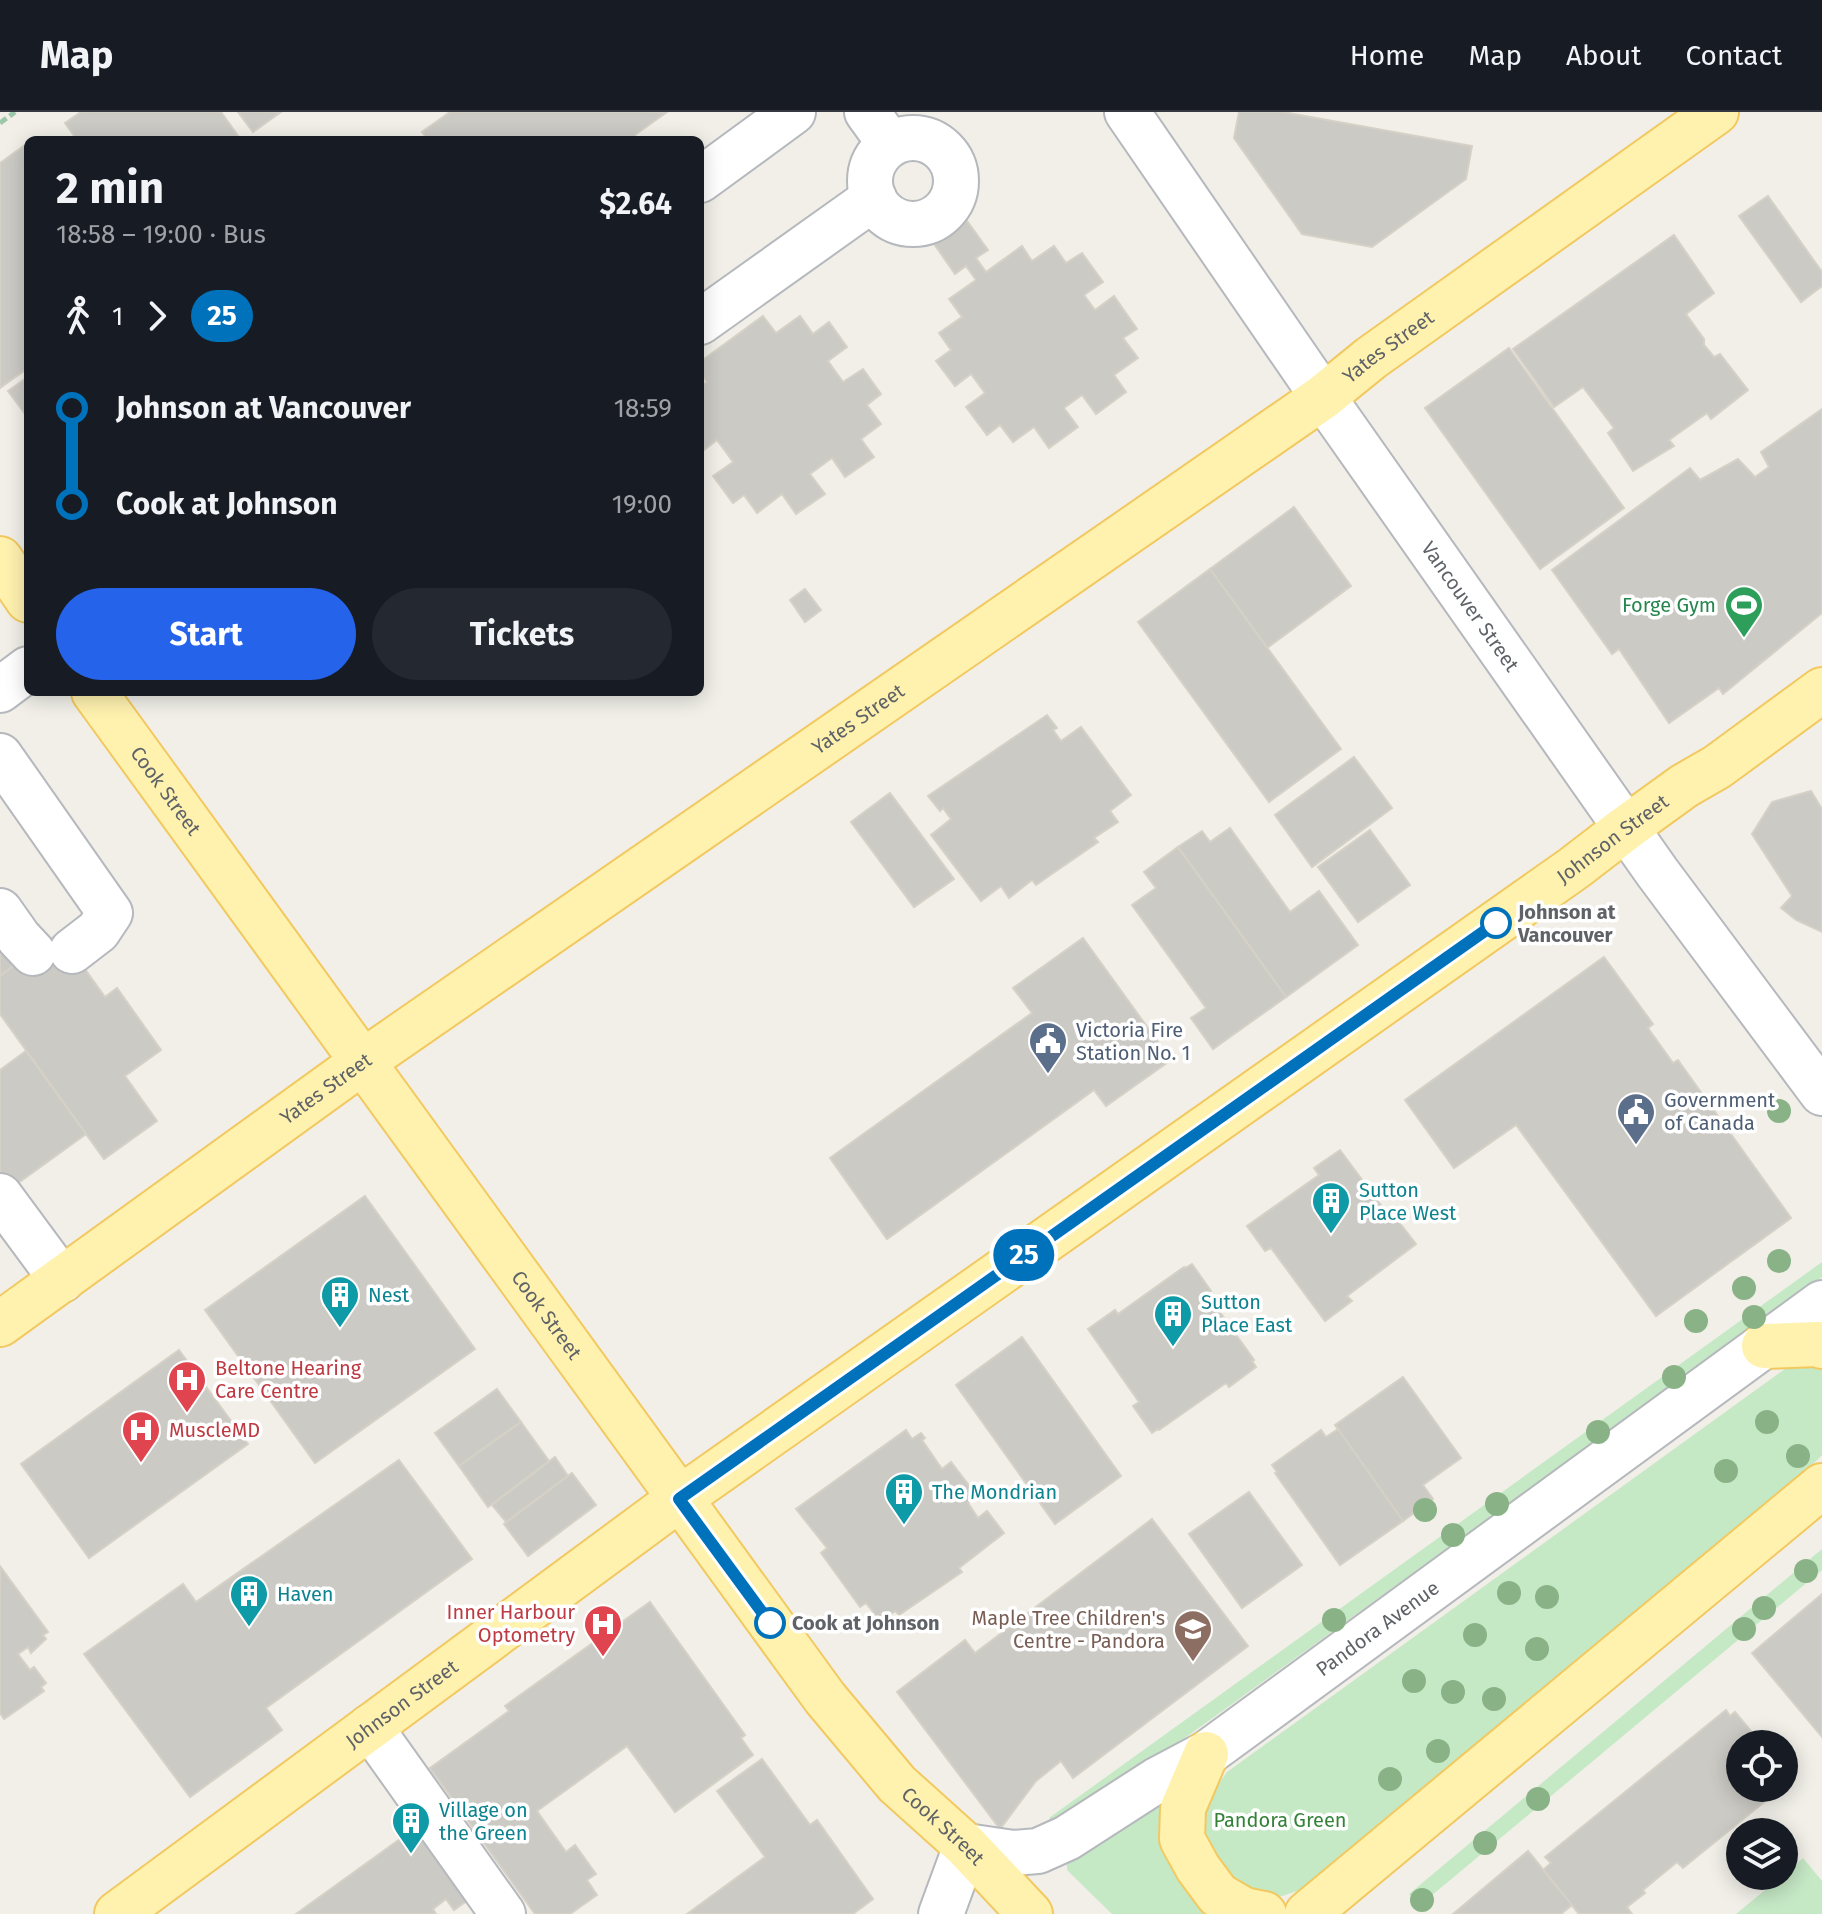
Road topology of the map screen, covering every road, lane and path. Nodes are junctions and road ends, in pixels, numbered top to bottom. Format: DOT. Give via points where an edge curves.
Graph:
graph roads {
  1 [pos="15,112"];
  2 [pos="793,112"];
  3 [pos="1127,112"];
  4 [pos="1716,112"];
  5 [pos="0,123"];
  6 [pos="878,128"];
  7 [pos="704,177"];
  8 [pos="874,198"];
  9 [pos="704,319"];
  10 [pos="1323,397"];
  11 [pos="0,559"];
  12 [pos="24,594"];
  13 [pos="24,672"];
  14 [pos="0,690"];
  15 [pos="1822,690"];
  16 [pos="97,696"];
  17 [pos="0,756"];
  18 [pos="1626,828"];
  19 [pos="0,911"];
  20 [pos="361,1063"];
  21 [pos="1822,1093"];
  22 [pos="0,1196"];
  23 [pos="62,1280"];
  24 [pos="1822,1303"];
  25 [pos="0,1324"];
  26 [pos="1764,1346"];
  27 [pos="1822,1346"];
  28 [pos="1822,1486"];
  29 [pos="679,1499"];
  30 [pos="370,1727"];
  31 [pos="1206,1754"];
  32 [pos="966,1846"];
  33 [pos="1304,1912"];
  34 [pos="117,1914"];
  35 [pos="503,1914"];
  36 [pos="941,1914"];
  37 [pos="1030,1914"];
  38 [pos="1264,1914"];
  1 -- 5 [label="path"];
  2 -- 7 [label="street"];
  3 -- 10 [label="street, Vancouver Street"];
  4 -- 10 [label="main road, Yates Street"];
  6 -- 8 [label="street" via="879,154 870,180"];
  6 -- 8 [label="street" via="932,141 953,162 957,176 950,204 927,222 900,222"];
  8 -- 9 [label="street"];
  10 -- 18 [label="street, Vancouver Street"];
  10 -- 20 [label="main road, Yates Street"];
  11 -- 12 [label="main road"];
  13 -- 14 [label="street"];
  15 -- 18 [label="main road, Johnson Street"];
  16 -- 20 [label="main road, Cook Street"];
  17 -- 19 [label="street" via="110,913 98,931 53,952 19,938"];
  18 -- 21 [label="street, Vancouver Street"];
  18 -- 29 [label="main road, Johnson Street"];
  20 -- 23 [label="main road, Yates Street"];
  20 -- 29 [label="main road, Cook Street"];
  22 -- 23 [label="street"];
  23 -- 25 [label="main road, Yates Street"];
  24 -- 26 [label="street, Pandora Avenue"];
  26 -- 27 [label="main road"];
  26 -- 31 [label="street, Pandora Avenue"];
  28 -- 33 [label="main road"];
  29 -- 30 [label="main road, Johnson Street"];
  29 -- 32 [label="main road, Cook Street" via="825,1698 897,1784"];
  30 -- 34 [label="main road, Johnson Street"];
  30 -- 35 [label="street"];
  31 -- 32 [label="street, Pandora Avenue" via="1038,1851"];
  31 -- 38 [label="main road" via="1183,1808 1182,1839 1218,1895"];
  32 -- 36 [label="street"];
  32 -- 37 [label="main road, Cook Street"];
}
